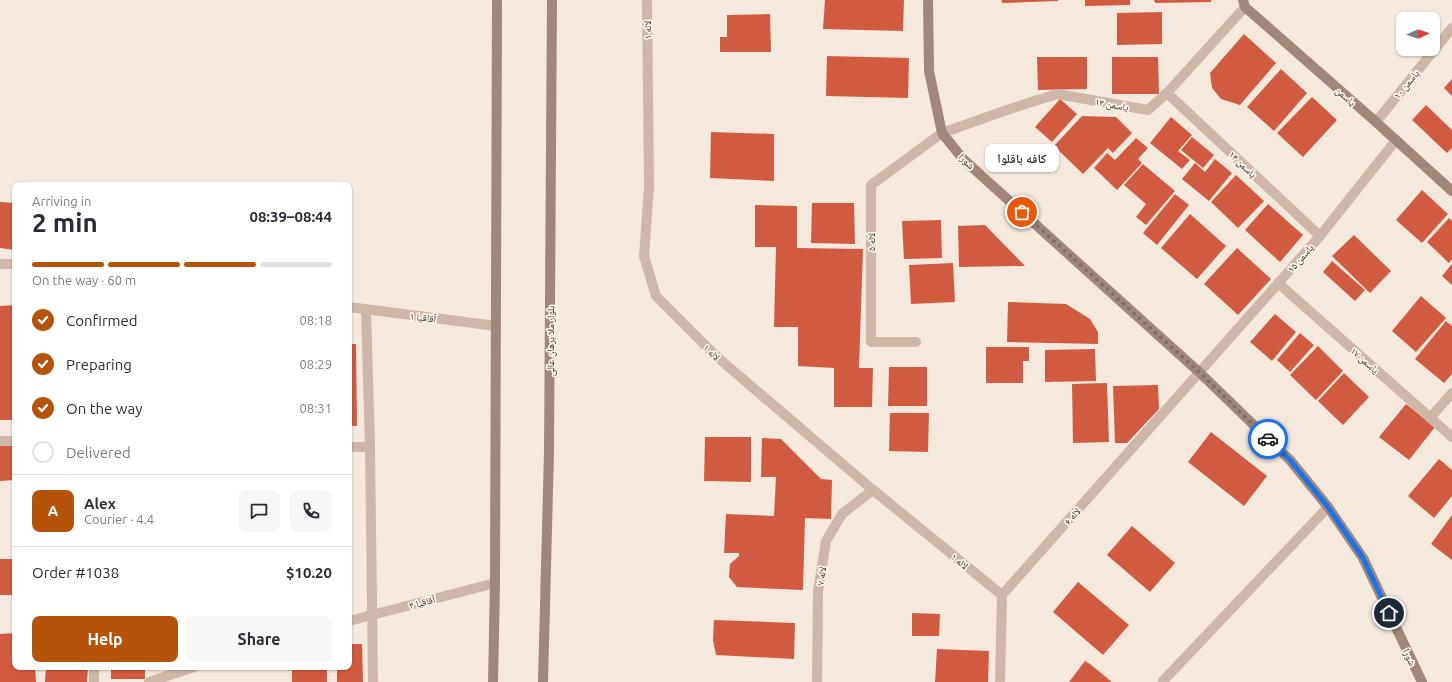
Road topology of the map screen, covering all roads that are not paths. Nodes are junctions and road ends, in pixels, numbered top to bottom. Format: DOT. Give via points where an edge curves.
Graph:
graph roads {
  1 [pos="498,0"];
  2 [pos="552,0"];
  3 [pos="647,0"];
  4 [pos="928,0"];
  5 [pos="1244,4"];
  6 [pos="1452,28"];
  7 [pos="1167,93"];
  8 [pos="1376,122"];
  9 [pos="942,133"];
  10 [pos="1396,140"];
  11 [pos="1452,191"];
  12 [pos="1320,236"];
  13 [pos="0,264"];
  14 [pos="12,264"];
  15 [pos="1278,284"];
  16 [pos="352,308"];
  17 [pos="366,310"];
  18 [pos="496,326"];
  19 [pos="916,342"];
  20 [pos="1199,372"];
  21 [pos="1452,393"];
  22 [pos="1430,418"];
  23 [pos="1452,437"];
  24 [pos="0,440"];
  25 [pos="12,441"];
  26 [pos="352,447"];
  27 [pos="370,447"];
  28 [pos="873,490"];
  29 [pos="1328,507"];
  30 [pos="495,583"];
  31 [pos="1002,595"];
  32 [pos="372,615"];
  33 [pos="352,621"];
  34 [pos="94,670"];
  35 [pos="186,670"];
  36 [pos="1163,681"];
  37 [pos="94,682"];
  38 [pos="149,682"];
  39 [pos="373,682"];
  40 [pos="493,682"];
  41 [pos="543,682"];
  42 [pos="817,682"];
  43 [pos="1000,682"];
  44 [pos="1422,682"];
  1 -- 18 [label="main road"];
  2 -- 41 [label="main road, بلوار ملا برهان عالی" via="549,452"];
  3 -- 28 [label="street, لاله ۱" via="649,188 644,256 656,296 716,357"];
  4 -- 9 [label="main road, شورا" via="929,71"];
  5 -- 7 [label="street, یاسمن ۱۳"];
  5 -- 8 [label="main road, یاسمن"];
  6 -- 8 [label="street, یاسمن ۱۰"];
  7 -- 9 [label="street, یاسمن ۱۳" via="1148,110 1057,94"];
  7 -- 12 [label="street, یاسمن ۱۴"];
  8 -- 10 [label="main road, یاسمن"];
  9 -- 19 [label="street, لاله ۵" via="871,185 872,342"];
  9 -- 20 [label="main road, شورا" via="963,160"];
  10 -- 11 [label="main road, یاسمن"];
  10 -- 12 [label="street, یاسمن ۱۵"];
  12 -- 15 [label="street, یاسمن ۱۵"];
  13 -- 14 [label="street"];
  15 -- 20 [label="street, یاسمن ۱۵"];
  15 -- 22 [label="street, یاسمن ۱۷"];
  16 -- 17 [label="street, آقاقیا ۱"];
  17 -- 18 [label="street, آقاقیا ۱"];
  17 -- 27 [label="street"];
  18 -- 30 [label="main road"];
  20 -- 29 [label="main road, شورا" via="1290,460"];
  20 -- 31 [label="street, لاله ۶"];
  21 -- 22 [label="street"];
  22 -- 23 [label="street, یاسمن ۱۷"];
  24 -- 25 [label="street"];
  26 -- 27 [label="street"];
  27 -- 32 [label="street"];
  28 -- 31 [label="street, لاله ۱"];
  28 -- 42 [label="street, لاله ۷" via="842,514 826,541 818,591"];
  29 -- 36 [label="street"];
  29 -- 44 [label="main road, شورا" via="1363,558"];
  30 -- 32 [label="street, آقاقیا ۳"];
  30 -- 40 [label="main road"];
  31 -- 43 [label="street"];
  32 -- 33 [label="street, آقاقیا ۳"];
  32 -- 39 [label="street"];
  34 -- 37 [label="street"];
  35 -- 38 [label="street"];
}
